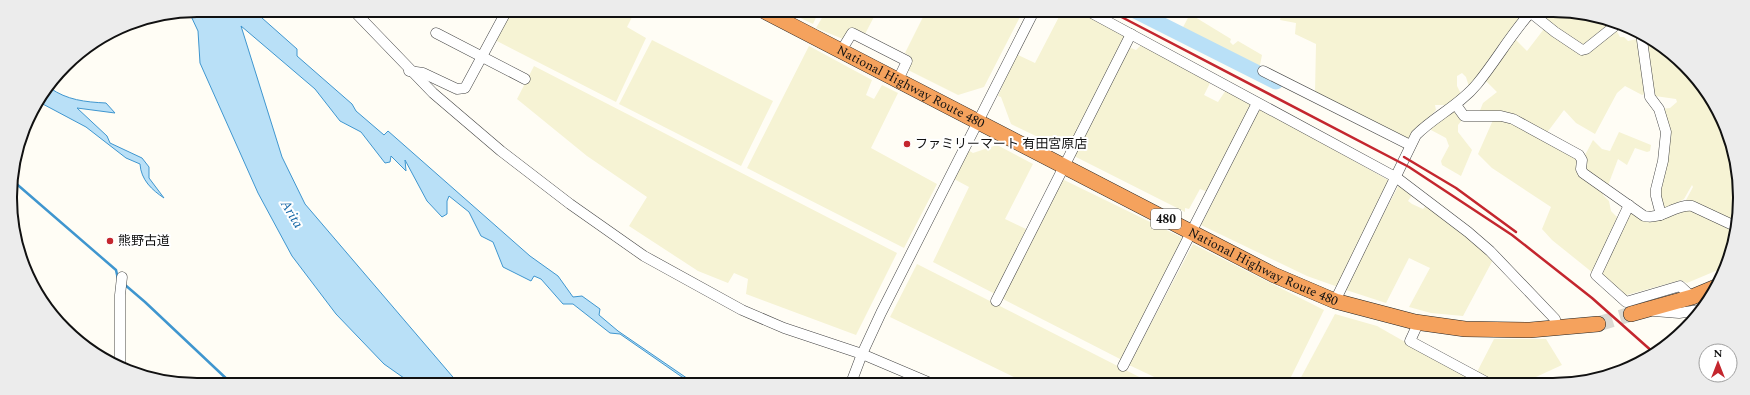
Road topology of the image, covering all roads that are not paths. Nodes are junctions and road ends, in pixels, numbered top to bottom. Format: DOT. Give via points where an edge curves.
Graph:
graph roads {
  1 [pos="359,17"];
  2 [pos="503,17"];
  3 [pos="776,17"];
  4 [pos="1031,17"];
  5 [pos="1099,17"];
  6 [pos="1525,17"];
  7 [pos="1534,17"];
  8 [pos="1613,28"];
  9 [pos="436,33"];
  10 [pos="1132,34"];
  11 [pos="1642,41"];
  12 [pos="841,51"];
  13 [pos="482,58"];
  14 [pos="409,71"];
  15 [pos="1263,71"];
  16 [pos="525,79"];
  17 [pos="898,80"];
  18 [pos="1257,103"];
  19 [pos="1456,105"];
  20 [pos="978,122"];
  21 [pos="1410,145"];
  22 [pos="1064,166"];
  23 [pos="1396,178"];
  24 [pos="1629,205"];
  25 [pos="1660,215"];
  26 [pos="1731,224"];
  27 [pos="1192,232"];
  28 [pos="122,277"];
  29 [pos="1707,291"];
  30 [pos="1692,297"];
  31 [pos="996,301"];
  32 [pos="1335,301"];
  33 [pos="1650,310"];
  34 [pos="1693,311"];
  35 [pos="1631,314"];
  36 [pos="1416,322"];
  37 [pos="1598,324"];
  38 [pos="1557,328"];
  39 [pos="862,354"];
  40 [pos="120,360"];
  41 [pos="1123,366"];
  42 [pos="853,378"];
  43 [pos="919,378"];
  44 [pos="1479,378"];
  1 -- 14 [label="street"];
  2 -- 13 [label="street"];
  3 -- 12 [label="highway, National Highway Route 480 / 480"];
  4 -- 20 [label="street"];
  5 -- 10 [label="street"];
  6 -- 19 [label="street" via="1477,84"];
  7 -- 8 [label="street" via="1582,50"];
  9 -- 13 [label="street"];
  10 -- 18 [label="street"];
  10 -- 22 [label="street"];
  11 -- 25 [label="street" via="1650,97 1659,109 1666,132 1656,189"];
  12 -- 17 [label="highway, National Highway Route 480 / 480"];
  12 -- 17 [label="street" via="852,33 907,61"];
  13 -- 14 [label="street" via="465,88 461,90 423,72"];
  13 -- 16 [label="street"];
  14 -- 39 [label="street" via="501,151 644,256 742,310 784,328"];
  15 -- 21 [label="street"];
  17 -- 20 [label="highway, National Highway Route 480 / 480"];
  18 -- 23 [label="street"];
  18 -- 27 [label="street"];
  19 -- 21 [label="street" via="1424,128"];
  19 -- 24 [label="street" via="1464,116 1501,116 1512,119 1579,155 1583,173"];
  20 -- 22 [label="highway, National Highway Route 480 / 480"];
  20 -- 39 [label="street"];
  21 -- 23 [label="street"];
  22 -- 27 [label="highway, National Highway Route 480 / 480"];
  22 -- 31 [label="street"];
  23 -- 32 [label="street"];
  23 -- 38 [label="street" via="1490,251 1555,319"];
  24 -- 25 [label="street" via="1644,216"];
  24 -- 30 [label="street" via="1596,275 1626,302 1680,286"];
  25 -- 26 [label="street" via="1681,206 1692,206"];
  27 -- 32 [label="highway, National Highway Route 480 / 480" via="1274,275"];
  27 -- 41 [label="street"];
  28 -- 40 [label="street"];
  29 -- 30 [label="highway"];
  30 -- 33 [label="highway"];
  32 -- 36 [label="highway, National Highway Route 480 / 480"];
  33 -- 34 [label="street" via="1679,313"];
  33 -- 35 [label="highway"];
  36 -- 38 [label="highway, National Highway Route 480 / 480" via="1465,329"];
  36 -- 44 [label="street" via="1410,341"];
  37 -- 38 [label="highway, National Highway Route 480 / 480"];
  39 -- 42 [label="street"];
  39 -- 43 [label="street"];
}
